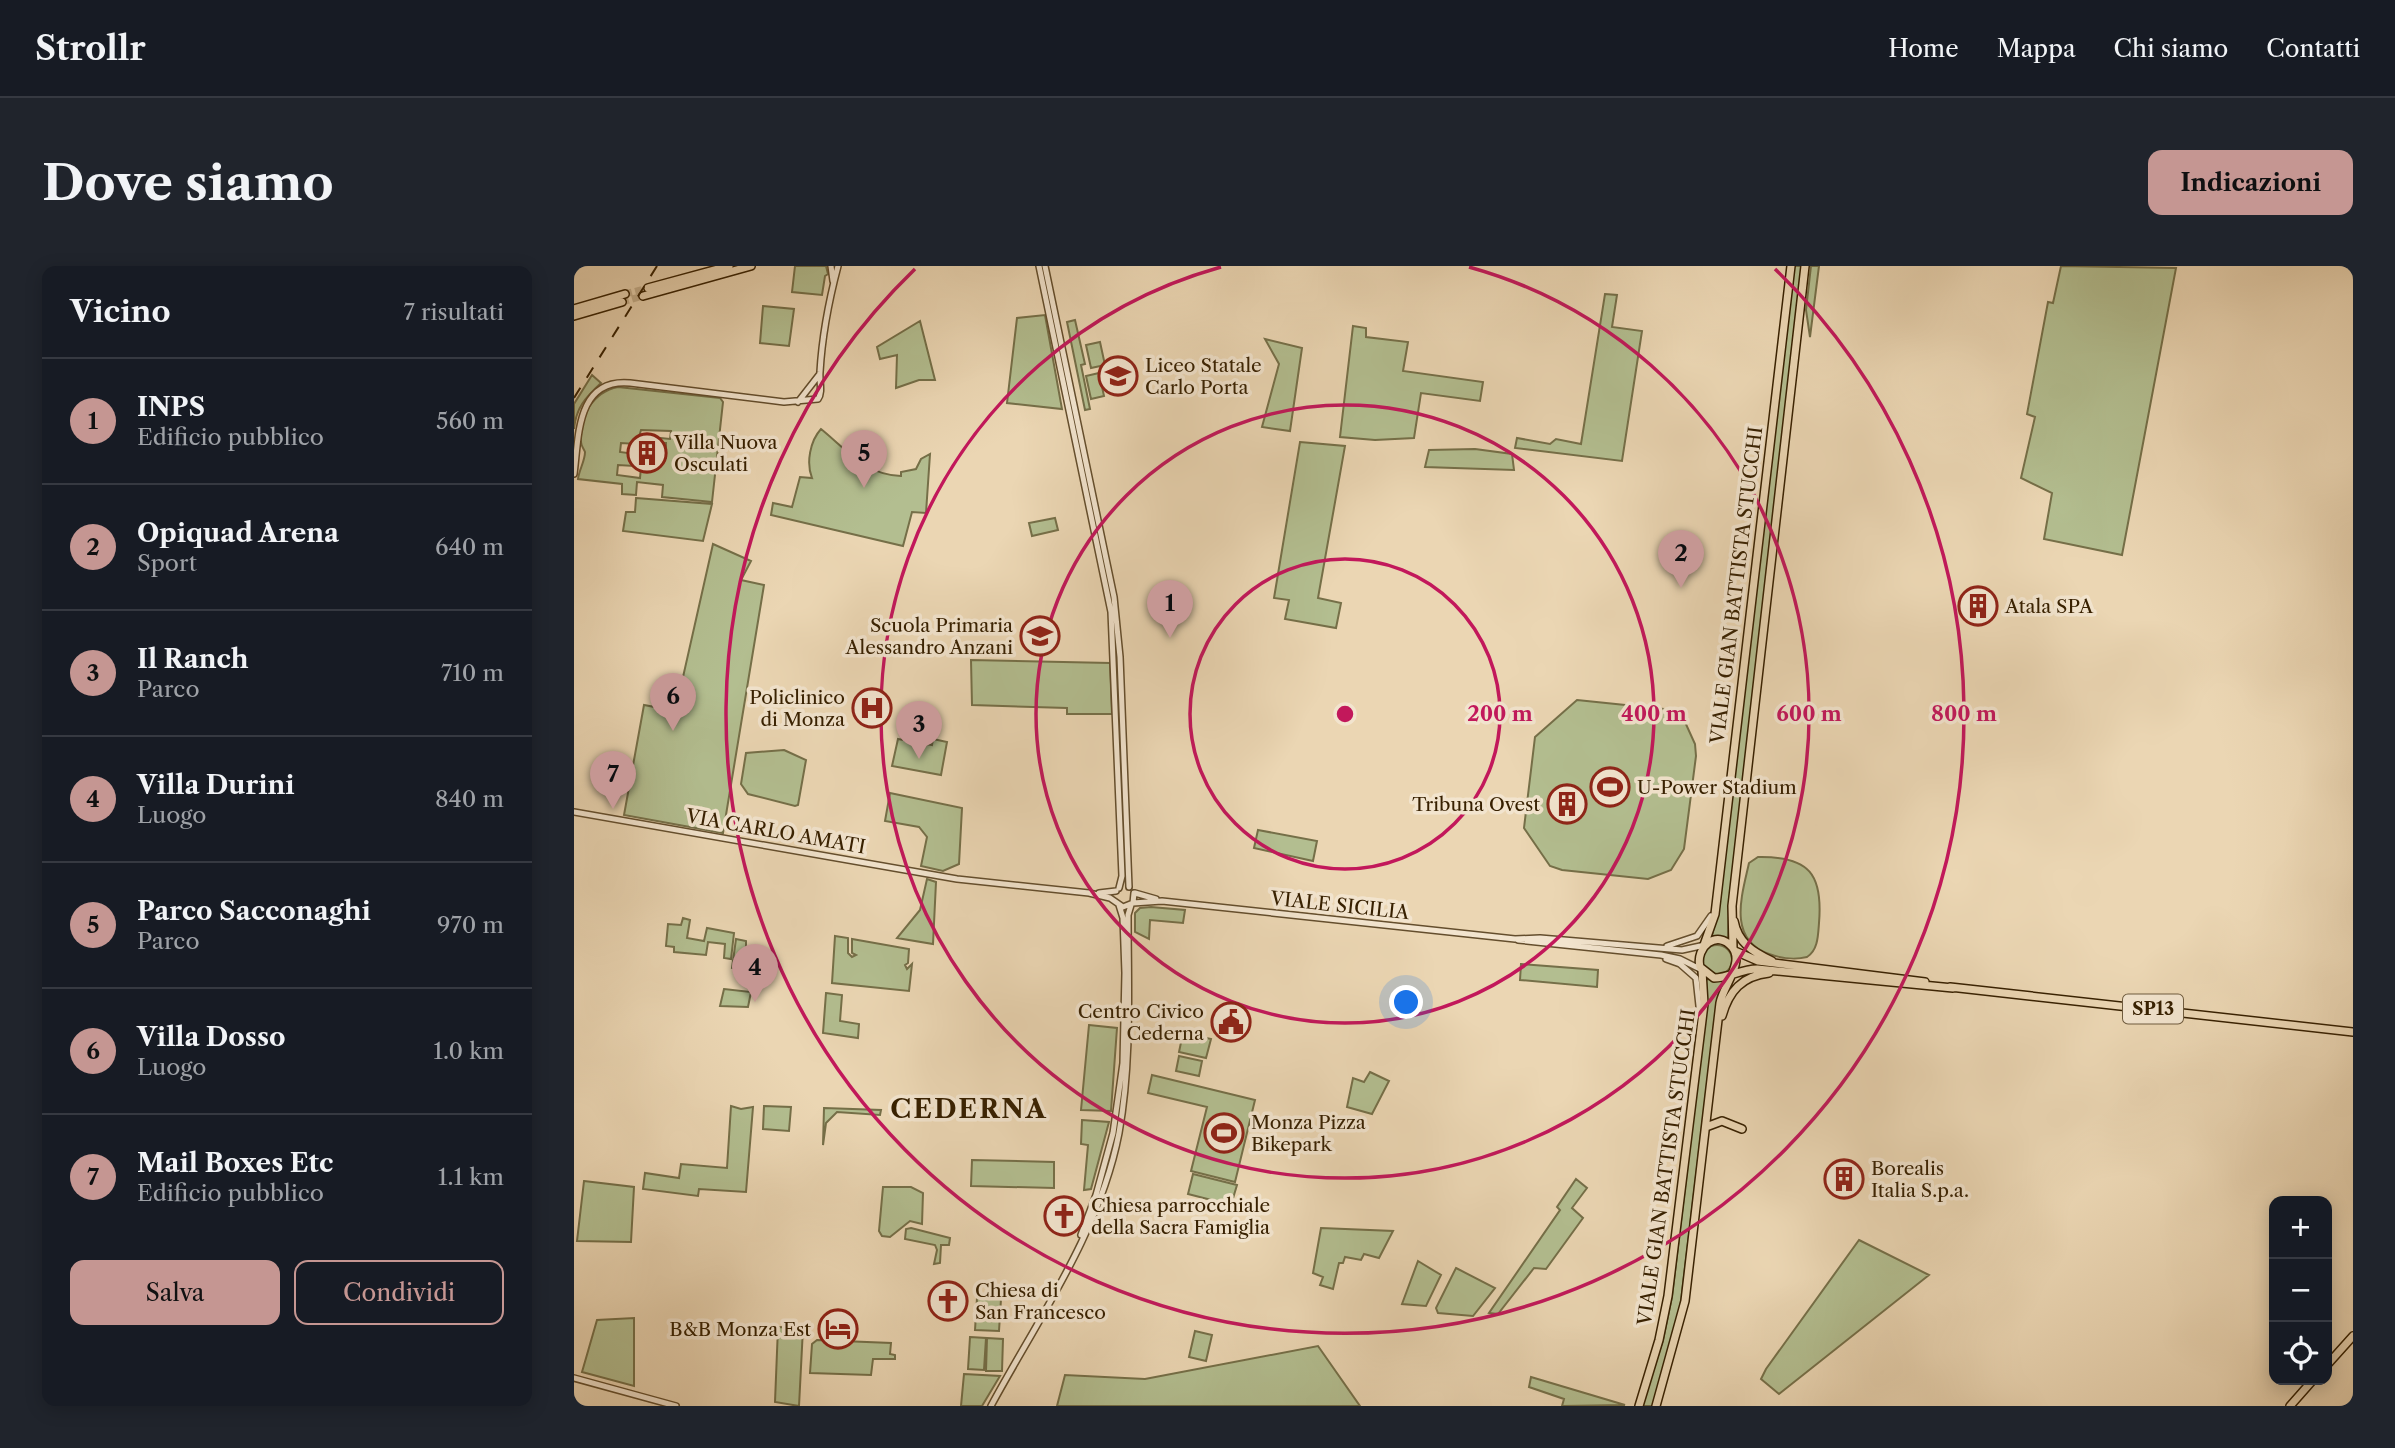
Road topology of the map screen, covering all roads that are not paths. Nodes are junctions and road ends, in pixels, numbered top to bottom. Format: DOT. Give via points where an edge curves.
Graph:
graph roads {
  1 [pos="729,266"];
  2 [pos="751,266"];
  3 [pos="831,266"];
  4 [pos="838,266"];
  5 [pos="1039,266"];
  6 [pos="1045,266"];
  7 [pos="1791,266"];
  8 [pos="1805,266"];
  9 [pos="833,281"];
  10 [pos="648,288"];
  11 [pos="625,294"];
  12 [pos="643,296"];
  13 [pos="622,302"];
  14 [pos="574,309"];
  15 [pos="574,316"];
  16 [pos="817,387"];
  17 [pos="808,396"];
  18 [pos="574,474"];
  19 [pos="574,812"];
  20 [pos="1129,887"];
  21 [pos="1117,889"];
  22 [pos="1089,893"];
  23 [pos="1135,893"];
  24 [pos="1162,901"];
  25 [pos="1716,903"];
  26 [pos="1117,904"];
  27 [pos="1132,904"];
  28 [pos="1732,906"];
  29 [pos="1704,946"];
  30 [pos="1644,950"];
  31 [pos="1734,950"];
  32 [pos="1786,965"];
  33 [pos="1701,970"];
  34 [pos="1730,974"];
  35 [pos="1800,974"];
  36 [pos="1953,988"];
  37 [pos="2353,1032"];
  38 [pos="1700,1033"];
  39 [pos="1717,1033"];
  40 [pos="1706,1127"];
  41 [pos="1742,1129"];
  42 [pos="1079,1244"];
  43 [pos="2353,1336"];
  44 [pos="2332,1359"];
  45 [pos="574,1378"];
  46 [pos="2309,1385"];
  47 [pos="676,1406"];
  48 [pos="991,1406"];
  49 [pos="1639,1406"];
  50 [pos="1657,1406"];
  51 [pos="2290,1406"];
  1 -- 10 [label="main road"];
  2 -- 12 [label="main road"];
  3 -- 9 [label="street"];
  4 -- 9 [label="street"];
  5 -- 21 [label="street" via="1111,612 1122,876"];
  6 -- 20 [label="street" via="1115,603"];
  7 -- 25 [label="main road, VIALE GIAN BATTISTA STUCCHI"];
  8 -- 28 [label="main road, VIALE GIAN BATTISTA STUCCHI"];
  9 -- 16 [label="street"];
  11 -- 14 [label="main road"];
  13 -- 15 [label="main road"];
  16 -- 17 [label="street"];
  16 -- 17 [label="street" via="818,399"];
  17 -- 18 [label="street" via="798,402 630,383 607,385 583,408"];
  19 -- 22 [label="street, VIA CARLO AMATI" via="973,881"];
  20 -- 21 [label="street"];
  20 -- 23 [label="street"];
  21 -- 22 [label="street"];
  21 -- 26 [label="street"];
  22 -- 26 [label="street"];
  23 -- 24 [label="street, VIALE SICILIA"];
  23 -- 27 [label="street"];
  24 -- 27 [label="street, VIALE SICILIA"];
  24 -- 30 [label="street, VIALE SICILIA"];
  25 -- 29 [label="main road, VIALE GIAN BATTISTA STUCCHI"];
  25 -- 30 [label="street" via="1697,936"];
  26 -- 27 [label="street, VIALE SICILIA"];
  26 -- 42 [label="street" via="1123,918 1125,1024 1117,1116"];
  27 -- 42 [label="street" via="1128,915 1128,1065 1119,1133 1101,1196"];
  28 -- 31 [label="main road, VIALE GIAN BATTISTA STUCCHI"];
  28 -- 32 [label="main road" via="1740,939 1751,950"];
  29 -- 30 [label="street, VIALE SICILIA"];
  29 -- 31 [label="main road" via="1720,940"];
  29 -- 33 [label="main road, VIALE GIAN BATTISTA STUCCHI" via="1698,958"];
  30 -- 33 [label="street, VIALE SICILIA"];
  30 -- 38 [label="street" via="1680,964 1696,978"];
  31 -- 32 [label="main road" via="1758,961"];
  31 -- 34 [label="main road, VIALE GIAN BATTISTA STUCCHI" via="1736,963"];
  32 -- 36 [label="main road"];
  33 -- 34 [label="main road" via="1715,979"];
  33 -- 38 [label="main road, VIALE GIAN BATTISTA STUCCHI"];
  34 -- 35 [label="main road" via="1757,969"];
  34 -- 39 [label="main road, VIALE GIAN BATTISTA STUCCHI" via="1721,996"];
  35 -- 36 [label="main road"];
  35 -- 39 [label="main road" via="1759,974 1744,981 1727,1000"];
  36 -- 37 [label="main road, SP13"];
  38 -- 49 [label="main road, VIALE GIAN BATTISTA STUCCHI" via="1668,1296"];
  39 -- 40 [label="main road, VIALE GIAN BATTISTA STUCCHI"];
  40 -- 41 [label="main road" via="1722,1121"];
  40 -- 50 [label="main road, VIALE GIAN BATTISTA STUCCHI" via="1685,1301"];
  42 -- 48 [label="street"];
  43 -- 44 [label="main road"];
  45 -- 47 [label="street"];
  46 -- 51 [label="main road"];
}
